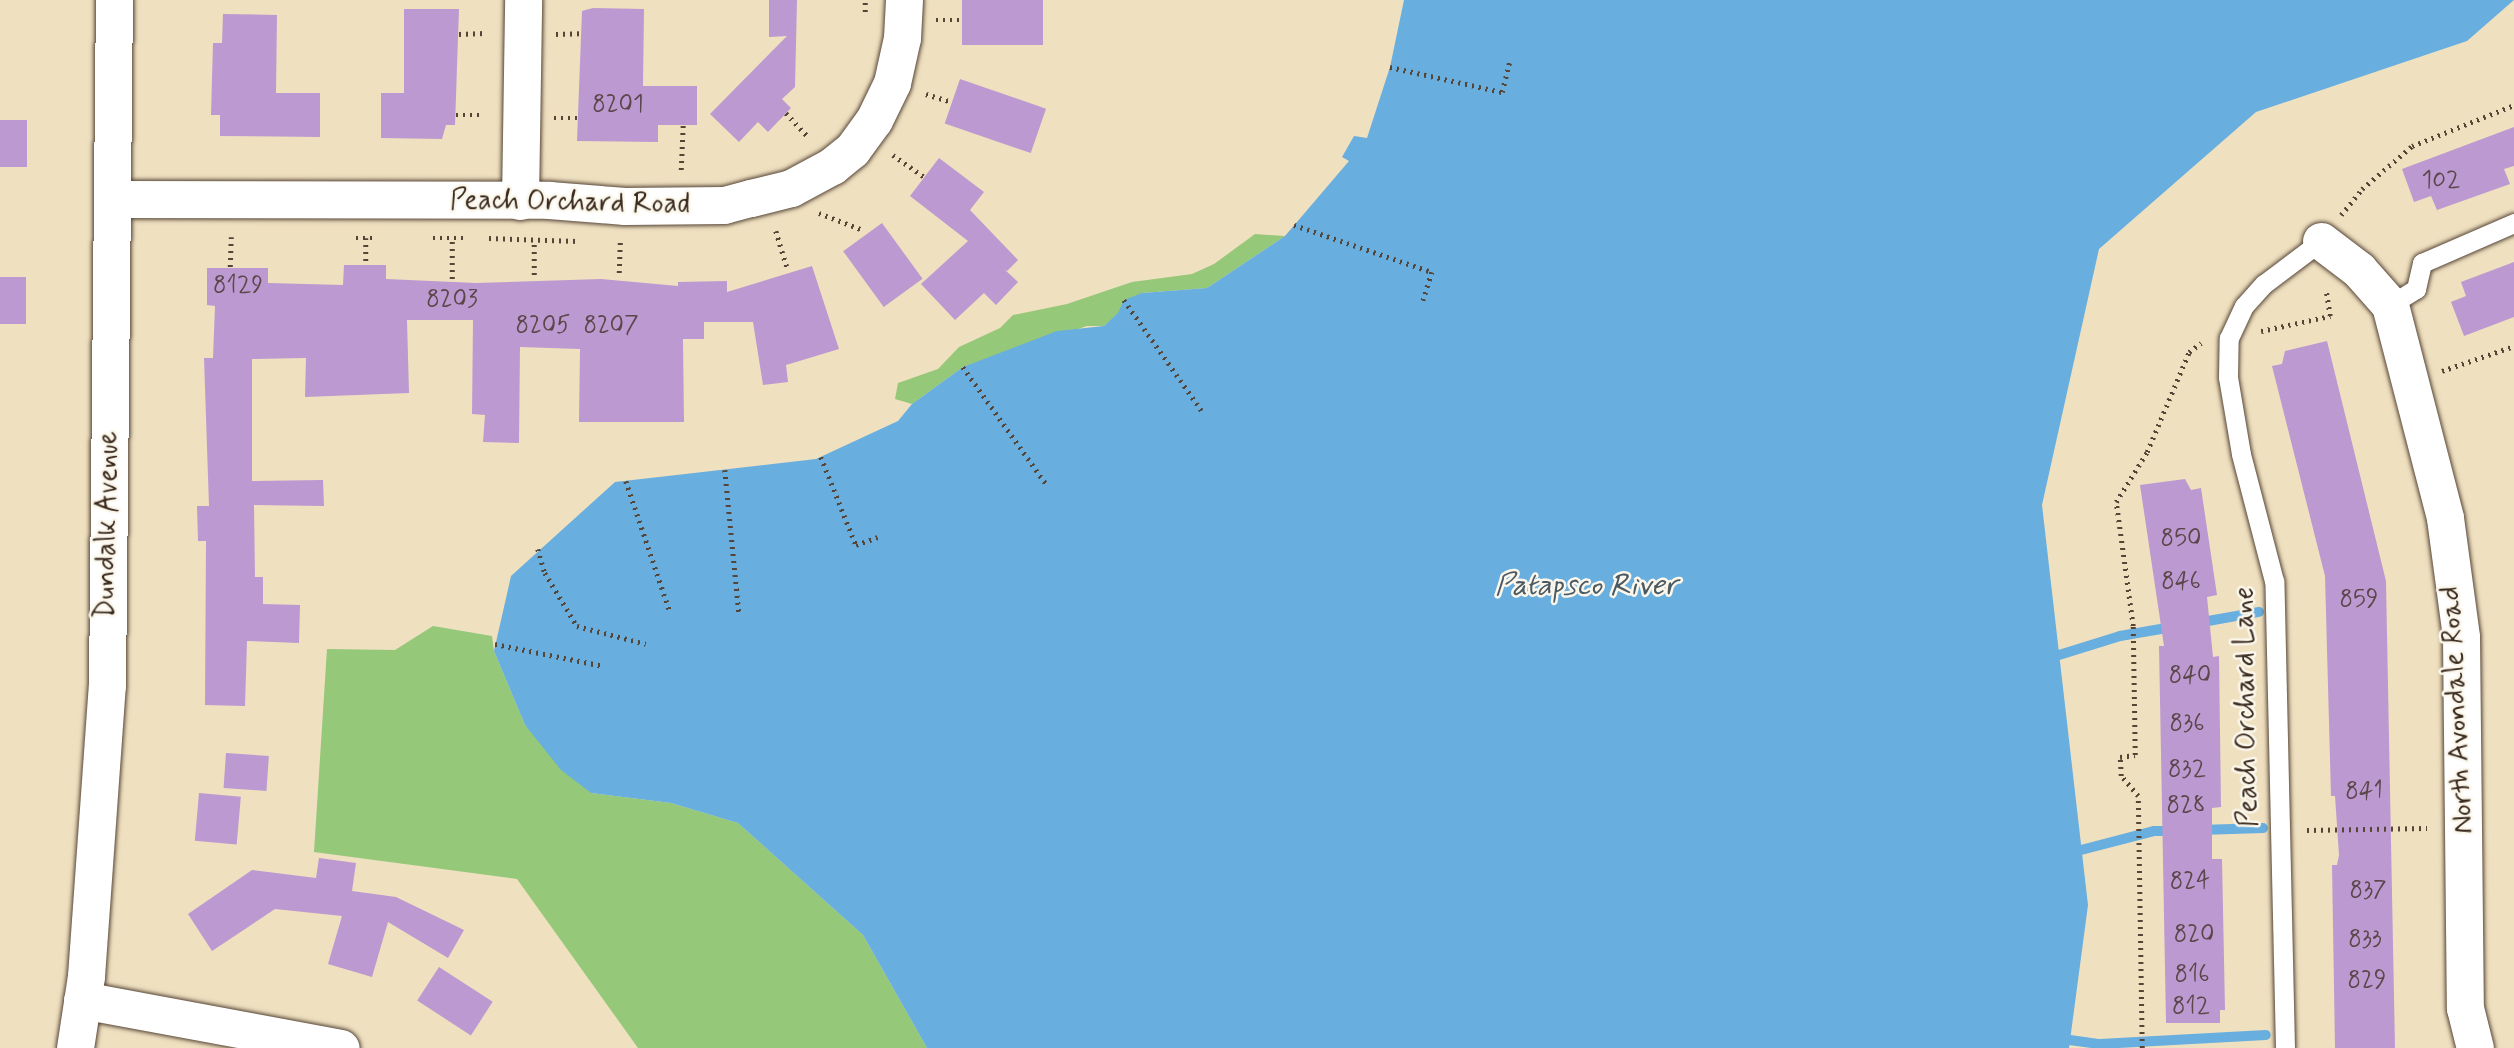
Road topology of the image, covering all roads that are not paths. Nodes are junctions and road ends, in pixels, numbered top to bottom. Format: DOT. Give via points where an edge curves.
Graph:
graph roads {
  1 [pos="114,0"];
  2 [pos="523,0"];
  3 [pos="904,0"];
  4 [pos="112,199"];
  5 [pos="520,201"];
  6 [pos="2514,223"];
  7 [pos="2320,242"];
  8 [pos="2390,305"];
  9 [pos="82,1000"];
  10 [pos="75,1048"];
  11 [pos="341,1048"];
  12 [pos="2285,1048"];
  13 [pos="2475,1048"];
  1 -- 4 [label="street, Dundalk Avenue"];
  2 -- 5 [label="street"];
  3 -- 5 [label="street, Peach Orchard Road" via="899,57 884,101 852,150 822,172 791,188 724,205"];
  4 -- 5 [label="street, Peach Orchard Road"];
  4 -- 9 [label="street, Dundalk Avenue" via="107,686"];
  6 -- 8 [label="lane" via="2421,263 2416,289"];
  7 -- 8 [label="street, North Avondale Road" via="2359,270"];
  7 -- 12 [label="lane, Peach Orchard Lane" via="2264,284 2244,306 2229,338 2228,377 2241,453 2274,581"];
  8 -- 13 [label="street, North Avondale Road" via="2445,518 2461,637 2465,1008"];
  9 -- 10 [label="street, Dundalk Avenue"];
  9 -- 11 [label="street"];
}
